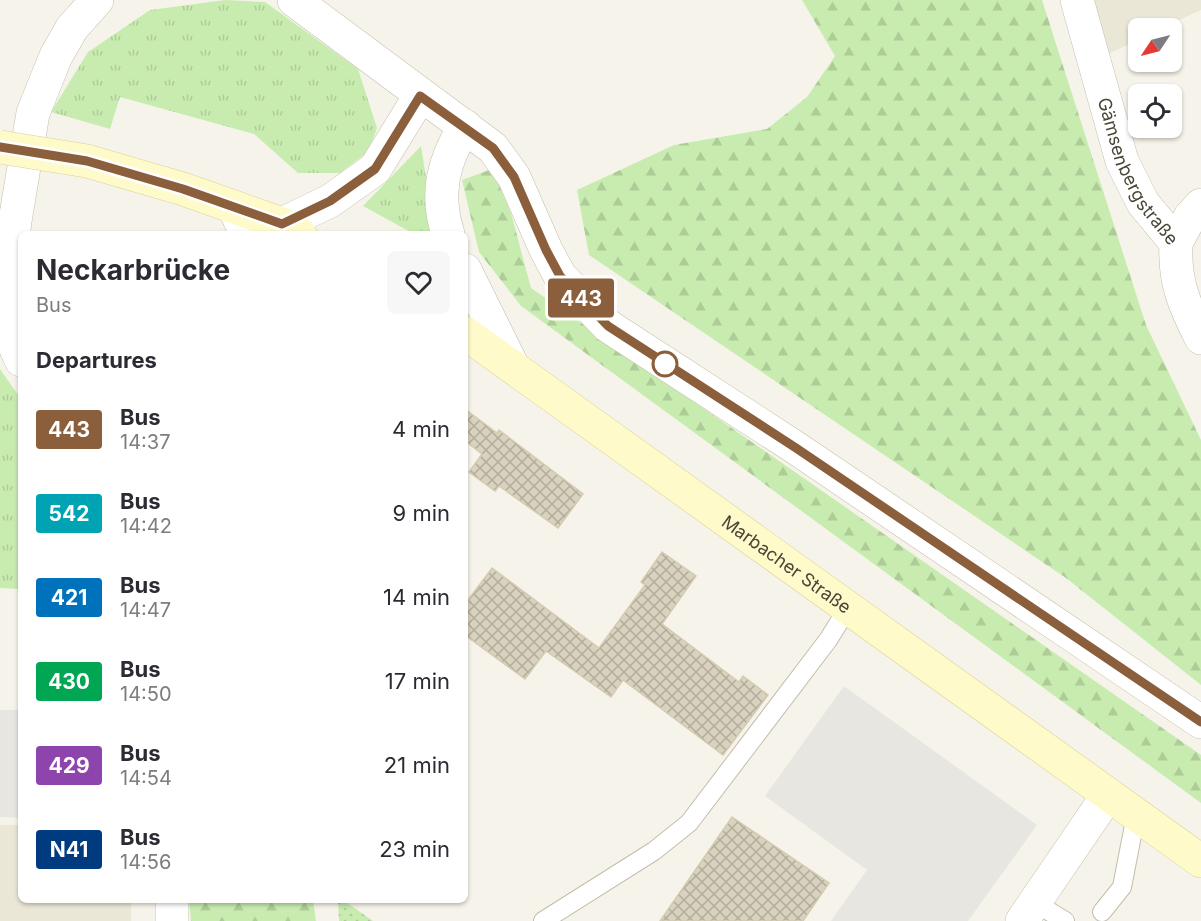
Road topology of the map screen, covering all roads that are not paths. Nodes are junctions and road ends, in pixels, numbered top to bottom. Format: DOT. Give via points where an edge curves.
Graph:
graph roads {
  1 [pos="294,0"];
  2 [pos="1077,0"];
  3 [pos="94,1"];
  4 [pos="420,96"];
  5 [pos="465,126"];
  6 [pos="0,147"];
  7 [pos="1201,205"];
  8 [pos="240,220"];
  9 [pos="291,229"];
  10 [pos="447,231"];
  11 [pos="1176,243"];
  12 [pos="11,263"];
  13 [pos="468,276"];
  14 [pos="18,285"];
  15 [pos="468,335"];
  16 [pos="1201,338"];
  17 [pos="18,353"];
  18 [pos="512,365"];
  19 [pos="848,608"];
  20 [pos="1201,722"];
  21 [pos="1108,795"];
  22 [pos="1136,815"];
  23 [pos="1201,861"];
  24 [pos="172,903"];
  25 [pos="1028,911"];
  26 [pos="1104,918"];
  27 [pos="172,921"];
  28 [pos="543,921"];
  29 [pos="1065,921"];
  1 -- 4 [label="street"];
  2 -- 11 [label="street, Gämsenbergstraße" via="1122,161 1143,203"];
  3 -- 12 [label="street" via="56,56 33,113"];
  4 -- 5 [label="street"];
  4 -- 9 [label="street" via="375,169"];
  5 -- 10 [label="street" via="451,149 442,176 442,214"];
  5 -- 20 [label="street" via="493,148 509,168 560,276 608,326"];
  6 -- 8 [label="main road, bridge" via="87,161 183,189"];
  7 -- 11 [label="street"];
  8 -- 9 [label="main road"];
  11 -- 16 [label="street, Gämsenbergstraße" via="1174,270"];
  12 -- 14 [label="street"];
  12 -- 17 [label="street" via="5,310"];
  13 -- 18 [label="street"];
  15 -- 18 [label="main road, Marbacher Straße"];
  18 -- 19 [label="main road, Marbacher Straße"];
  19 -- 21 [label="main road, Marbacher Straße"];
  19 -- 28 [label="lane" via="689,823 654,851"];
  21 -- 22 [label="main road, Marbacher Straße"];
  21 -- 25 [label="street"];
  22 -- 23 [label="main road, Marbacher Straße"];
  22 -- 26 [label="lane" via="1122,887"];
  24 -- 27 [label="street"];
  25 -- 29 [label="lane"];
}
